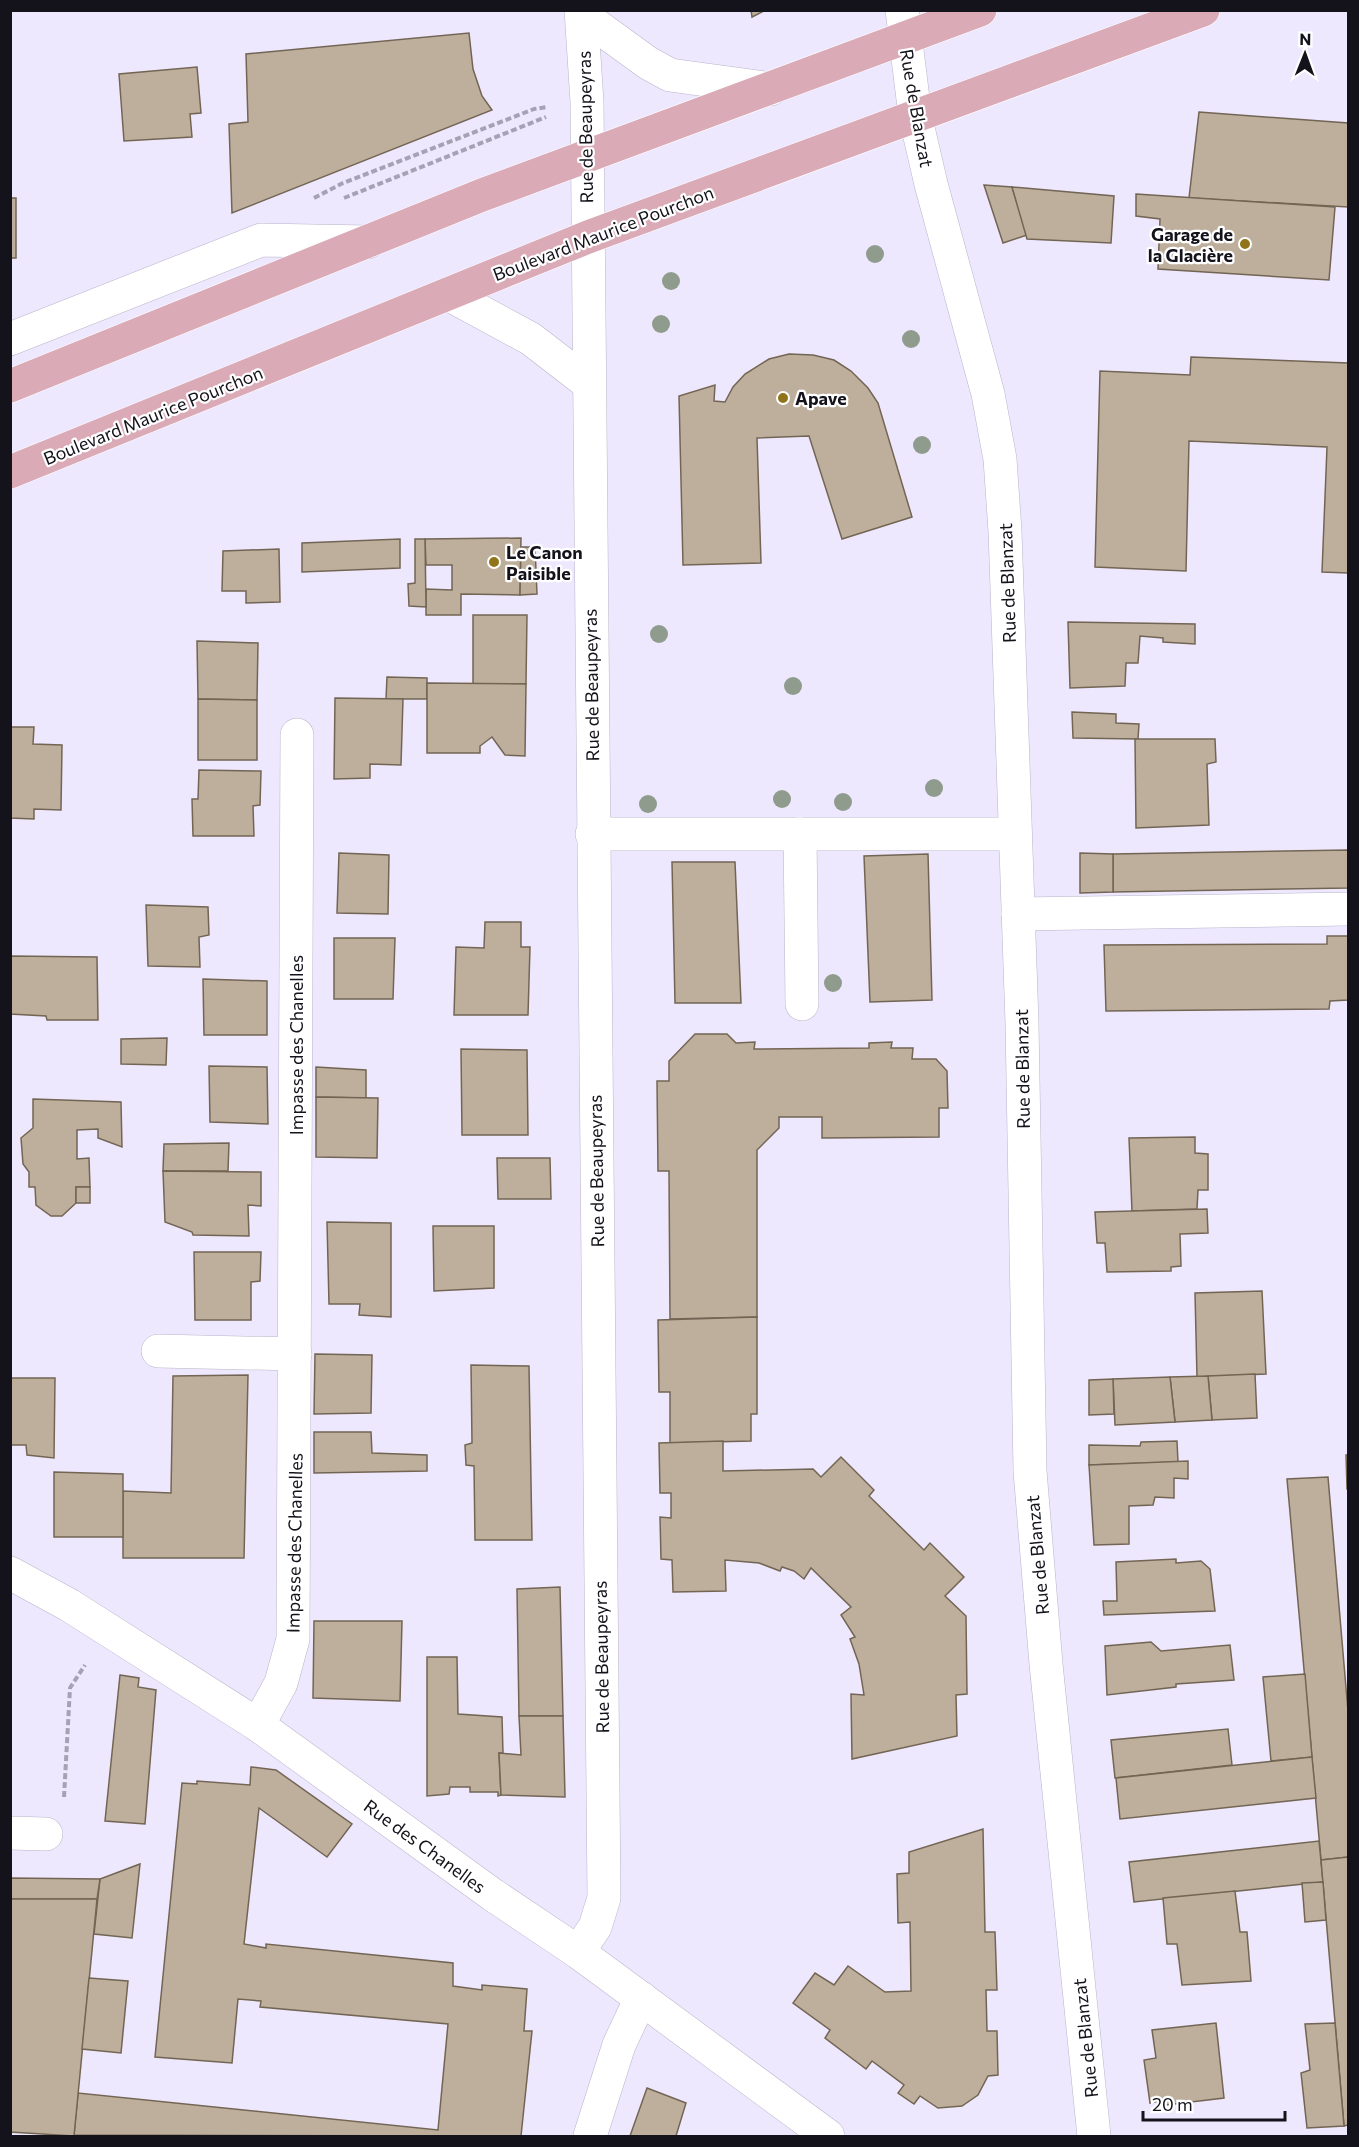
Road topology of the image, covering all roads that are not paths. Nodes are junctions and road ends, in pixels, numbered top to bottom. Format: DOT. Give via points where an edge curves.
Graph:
graph roads {
  1 [pos="980,10"];
  2 [pos="1203,10"];
  3 [pos="581,13"];
  4 [pos="903,25"];
  5 [pos="771,89"];
  6 [pos="915,115"];
  7 [pos="586,156"];
  8 [pos="588,237"];
  9 [pos="369,242"];
  10 [pos="448,294"];
  11 [pos="10,339"];
  12 [pos="588,383"];
  13 [pos="10,386"];
  14 [pos="10,472"];
  15 [pos="297,735"];
  16 [pos="592,834"];
  17 [pos="800,834"];
  18 [pos="1015,834"];
  19 [pos="1348,909"];
  20 [pos="1018,914"];
  21 [pos="802,1004"];
  22 [pos="158,1352"];
  23 [pos="295,1354"];
  24 [pos="10,1573"];
  25 [pos="258,1725"];
  26 [pos="10,1833"];
  27 [pos="46,1834"];
  28 [pos="578,1952"];
  29 [pos="641,1998"];
  30 [pos="590,2136"];
  31 [pos="828,2136"];
  32 [pos="1094,2136"];
  1 -- 4 [label="main road"];
  2 -- 6 [label="main road, Boulevard Maurice Pourchon"];
  3 -- 5 [label="street, Rue de Beaupeyras" via="670,75"];
  3 -- 7 [label="street, Rue de Beaupeyras"];
  4 -- 5 [label="main road"];
  4 -- 6 [label="street, Rue de Blanzat"];
  5 -- 7 [label="main road"];
  6 -- 8 [label="main road, Boulevard Maurice Pourchon"];
  6 -- 18 [label="street, Rue de Blanzat" via="988,394 1000,459"];
  7 -- 8 [label="street, Rue de Beaupeyras"];
  7 -- 9 [label="main road"];
  8 -- 10 [label="main road, Boulevard Maurice Pourchon"];
  8 -- 12 [label="street, Rue de Beaupeyras"];
  9 -- 11 [label="street" via="261,240"];
  9 -- 13 [label="main road"];
  10 -- 12 [label="street" via="531,339"];
  10 -- 14 [label="main road, Boulevard Maurice Pourchon"];
  12 -- 16 [label="street, Rue de Beaupeyras"];
  15 -- 23 [label="street, Impasse des Chanelles"];
  16 -- 17 [label="street"];
  16 -- 28 [label="street, Rue de Beaupeyras" via="604,1898 595,1927"];
  17 -- 18 [label="street"];
  17 -- 21 [label="street"];
  18 -- 20 [label="street, Rue de Blanzat"];
  19 -- 20 [label="street"];
  20 -- 32 [label="street, Rue de Blanzat" via="1030,1471"];
  22 -- 23 [label="street"];
  23 -- 25 [label="street, Impasse des Chanelles" via="294,1639 281,1683"];
  24 -- 25 [label="street, Rue des Chanelles" via="69,1605"];
  25 -- 28 [label="street, Rue des Chanelles"];
  26 -- 27 [label="street"];
  28 -- 29 [label="street, Rue des Chanelles"];
  29 -- 30 [label="street" via="619,2045"];
  29 -- 31 [label="street, Rue des Chanelles"];
}
